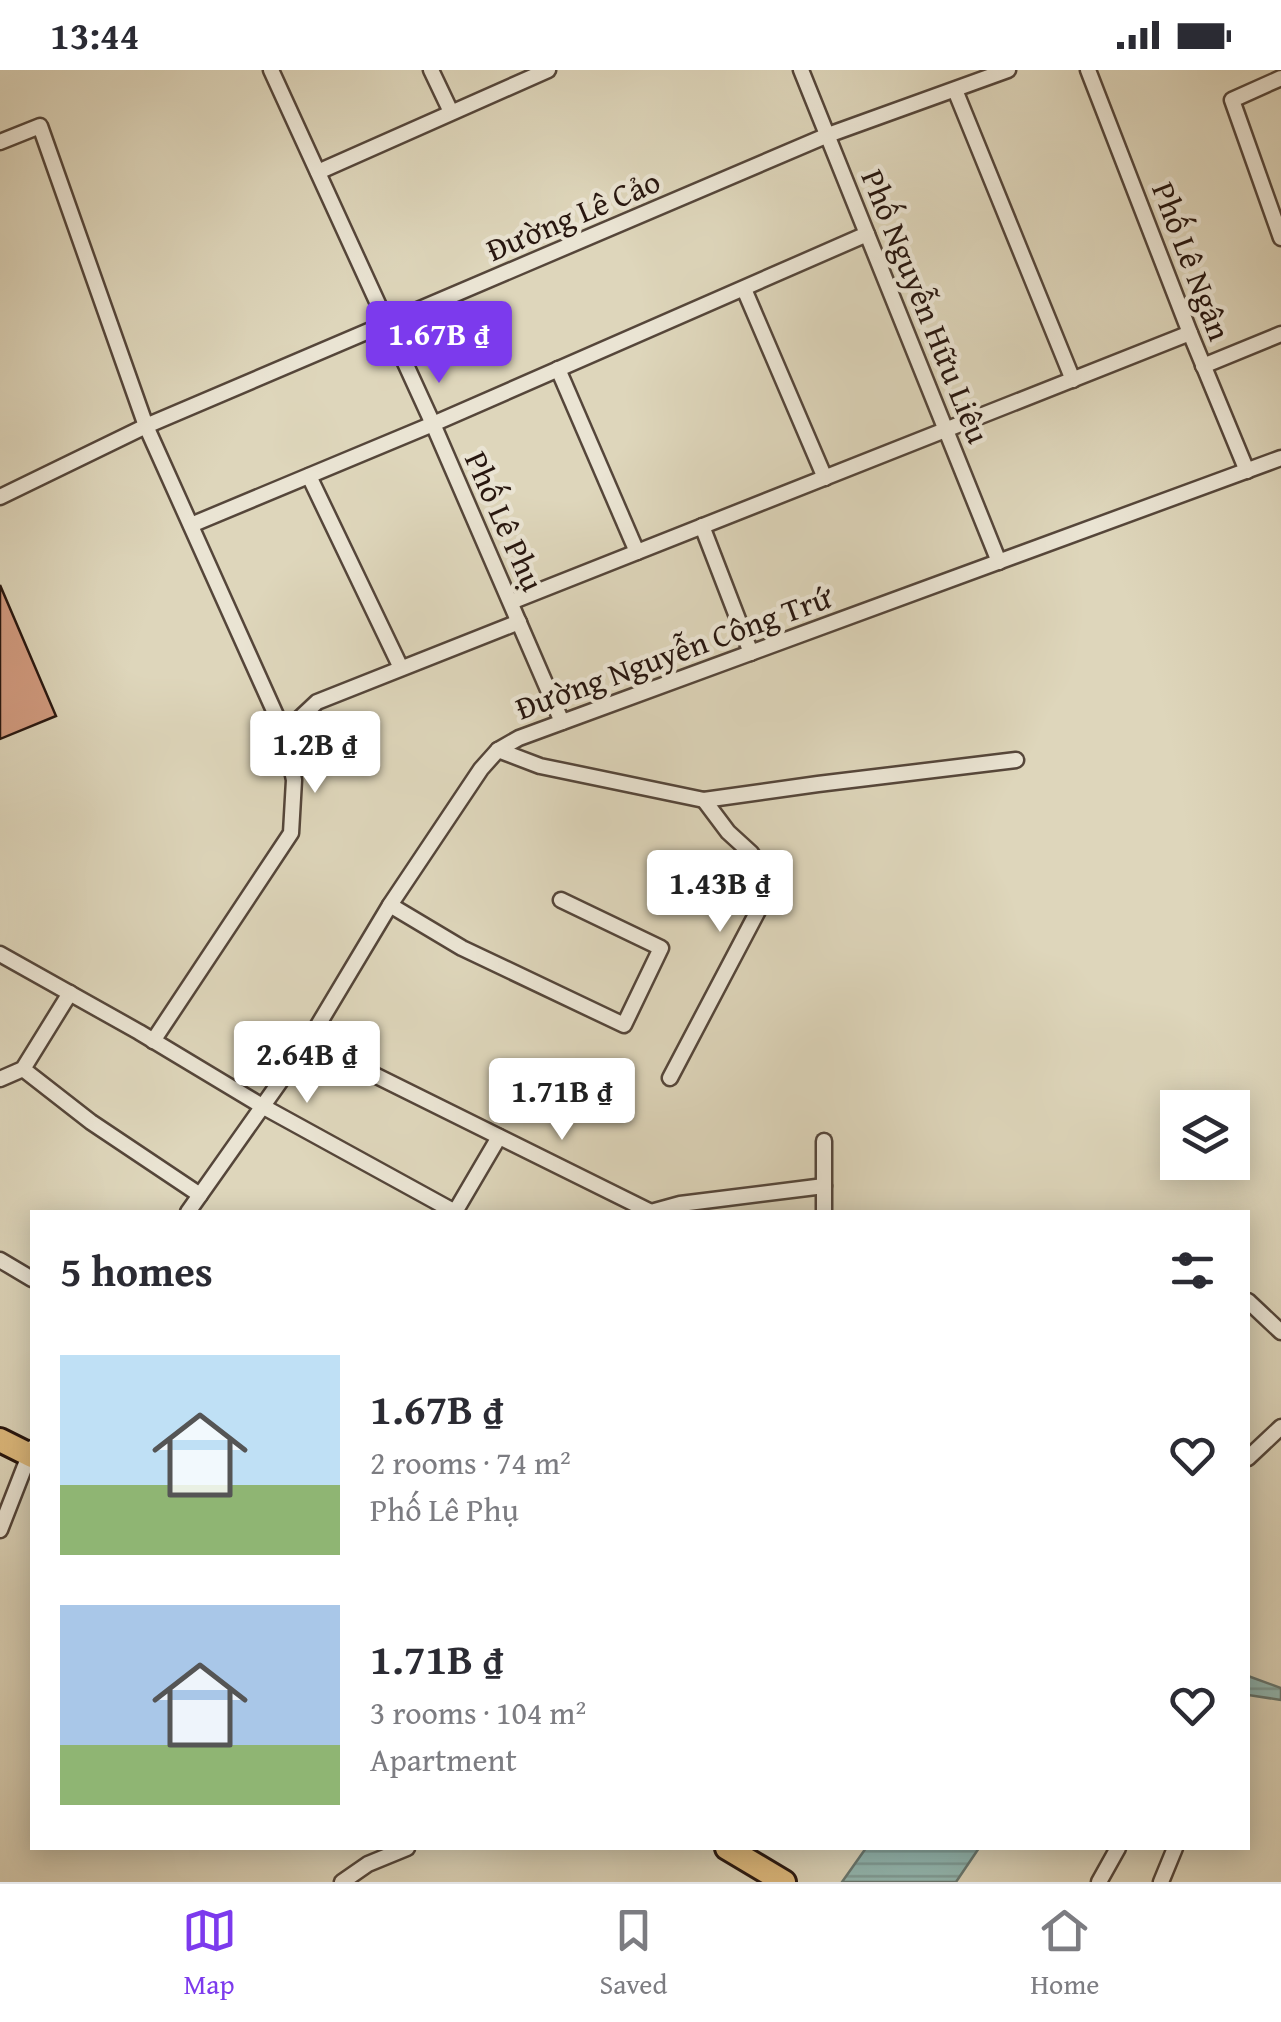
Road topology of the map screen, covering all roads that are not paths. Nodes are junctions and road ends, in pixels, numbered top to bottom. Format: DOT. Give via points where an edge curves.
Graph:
graph roads {
  1 [pos="271,70"];
  2 [pos="431,70"];
  3 [pos="548,70"];
  4 [pos="800,70"];
  5 [pos="1008,70"];
  6 [pos="1088,70"];
  7 [pos="1281,78"];
  8 [pos="955,90"];
  9 [pos="451,112"];
  10 [pos="828,135"];
  11 [pos="0,142"];
  12 [pos="318,172"];
  13 [pos="867,234"];
  14 [pos="1281,238"];
  15 [pos="744,289"];
  16 [pos="388,324"];
  17 [pos="1190,333"];
  18 [pos="1281,334"];
  19 [pos="1203,366"];
  20 [pos="558,370"];
  21 [pos="1073,380"];
  22 [pos="433,424"];
  23 [pos="146,426"];
  24 [pos="946,430"];
  25 [pos="1281,458"];
  26 [pos="1247,471"];
  27 [pos="309,476"];
  28 [pos="825,478"];
  29 [pos="0,496"];
  30 [pos="191,526"];
  31 [pos="702,526"];
  32 [pos="637,552"];
  33 [pos="999,562"];
  34 [pos="510,602"];
  35 [pos="519,622"];
  36 [pos="751,652"];
  37 [pos="401,668"];
  38 [pos="562,722"];
  39 [pos="284,732"];
  40 [pos="498,750"];
  41 [pos="1016,760"];
  42 [pos="704,800"];
  43 [pos="561,900"];
  44 [pos="390,905"];
  45 [pos="0,954"];
  46 [pos="70,993"];
  47 [pos="154,1040"];
  48 [pos="308,1042"];
  49 [pos="23,1069"];
  50 [pos="670,1078"];
  51 [pos="0,1079"];
  52 [pos="262,1106"];
  53 [pos="499,1137"];
  54 [pos="824,1141"];
  55 [pos="824,1186"];
  56 [pos="200,1195"];
  57 [pos="189,1210"];
  58 [pos="452,1210"];
  59 [pos="457,1210"];
  60 [pos="647,1210"];
  61 [pos="658,1210"];
  62 [pos="824,1210"];
  63 [pos="0,1260"];
  64 [pos="30,1278"];
  65 [pos="1250,1303"];
  66 [pos="1281,1332"];
  67 [pos="1281,1427"];
  68 [pos="0,1440"];
  69 [pos="30,1453"];
  70 [pos="30,1455"];
  71 [pos="1250,1456"];
  72 [pos="0,1530"];
  73 [pos="402,1850"];
  74 [pos="1117,1850"];
  75 [pos="1174,1850"];
  76 [pos="342,1882"];
  77 [pos="1099,1882"];
  78 [pos="1161,1882"];
  1 -- 12 [label="street, Phố Lê Phụ"];
  2 -- 9 [label="street"];
  3 -- 9 [label="street"];
  4 -- 10 [label="street, Phố Nguyễn Hữu Liêu"];
  5 -- 8 [label="street, Đường Lê Cảo"];
  6 -- 17 [label="street, Phố Lê Ngân"];
  7 -- 14 [label="street" via="1232,100"];
  8 -- 10 [label="street, Đường Lê Cảo"];
  8 -- 21 [label="street"];
  9 -- 12 [label="street"];
  10 -- 13 [label="street, Phố Nguyễn Hữu Liêu"];
  10 -- 16 [label="street, Đường Lê Cảo"];
  11 -- 23 [label="street" via="40,126"];
  12 -- 16 [label="street, Phố Lê Phụ"];
  13 -- 15 [label="street"];
  13 -- 24 [label="street, Phố Nguyễn Hữu Liêu"];
  15 -- 20 [label="street"];
  15 -- 28 [label="street"];
  16 -- 22 [label="street, Phố Lê Phụ"];
  16 -- 23 [label="street, Đường Lê Cảo"];
  17 -- 19 [label="street, Phố Lê Ngân"];
  17 -- 21 [label="street"];
  18 -- 19 [label="street"];
  19 -- 26 [label="street, Phố Lê Ngân"];
  20 -- 22 [label="street"];
  20 -- 32 [label="street"];
  21 -- 24 [label="street"];
  22 -- 27 [label="street"];
  22 -- 34 [label="street, Phố Lê Phụ"];
  23 -- 29 [label="street, Đường Lê Cảo"];
  23 -- 30 [label="street"];
  24 -- 28 [label="street"];
  24 -- 33 [label="street, Phố Nguyễn Hữu Liêu"];
  25 -- 26 [label="street, Đường Nguyễn Công Trứ"];
  26 -- 33 [label="street, Đường Nguyễn Công Trứ"];
  27 -- 30 [label="street"];
  27 -- 37 [label="street"];
  28 -- 31 [label="street"];
  30 -- 39 [label="street"];
  31 -- 32 [label="street"];
  31 -- 36 [label="street"];
  32 -- 34 [label="street"];
  33 -- 36 [label="street, Đường Nguyễn Công Trứ"];
  34 -- 35 [label="street, Phố Lê Phụ"];
  35 -- 37 [label="street"];
  35 -- 38 [label="street, Phố Lê Phụ"];
  36 -- 38 [label="street, Đường Nguyễn Công Trứ"];
  37 -- 39 [label="street" via="317,702"];
  38 -- 40 [label="street, Đường Nguyễn Công Trứ"];
  39 -- 47 [label="street" via="294,780 291,834"];
  40 -- 42 [label="street" via="540,766"];
  40 -- 44 [label="street, Đường Nguyễn Công Trứ"];
  41 -- 42 [label="street"];
  42 -- 50 [label="street" via="768,882"];
  43 -- 44 [label="street" via="662,948 624,1025 462,948"];
  44 -- 48 [label="street, Đường Nguyễn Công Trứ"];
  45 -- 46 [label="street"];
  46 -- 47 [label="street"];
  46 -- 49 [label="street"];
  47 -- 52 [label="street"];
  48 -- 52 [label="street, Đường Nguyễn Công Trứ"];
  48 -- 53 [label="street"];
  49 -- 51 [label="street"];
  49 -- 56 [label="street"];
  52 -- 56 [label="street, Đường Nguyễn Công Trứ"];
  52 -- 58 [label="street"];
  53 -- 59 [label="street"];
  53 -- 60 [label="street"];
  54 -- 55 [label="street"];
  55 -- 61 [label="street"];
  55 -- 62 [label="street"];
  56 -- 57 [label="street, Đường Nguyễn Công Trứ"];
  63 -- 64 [label="street"];
  65 -- 66 [label="street"];
  67 -- 71 [label="street"];
  68 -- 69 [label="highway"];
  70 -- 72 [label="street"];
  73 -- 76 [label="street"];
  74 -- 77 [label="street"];
  75 -- 78 [label="street"];
}
